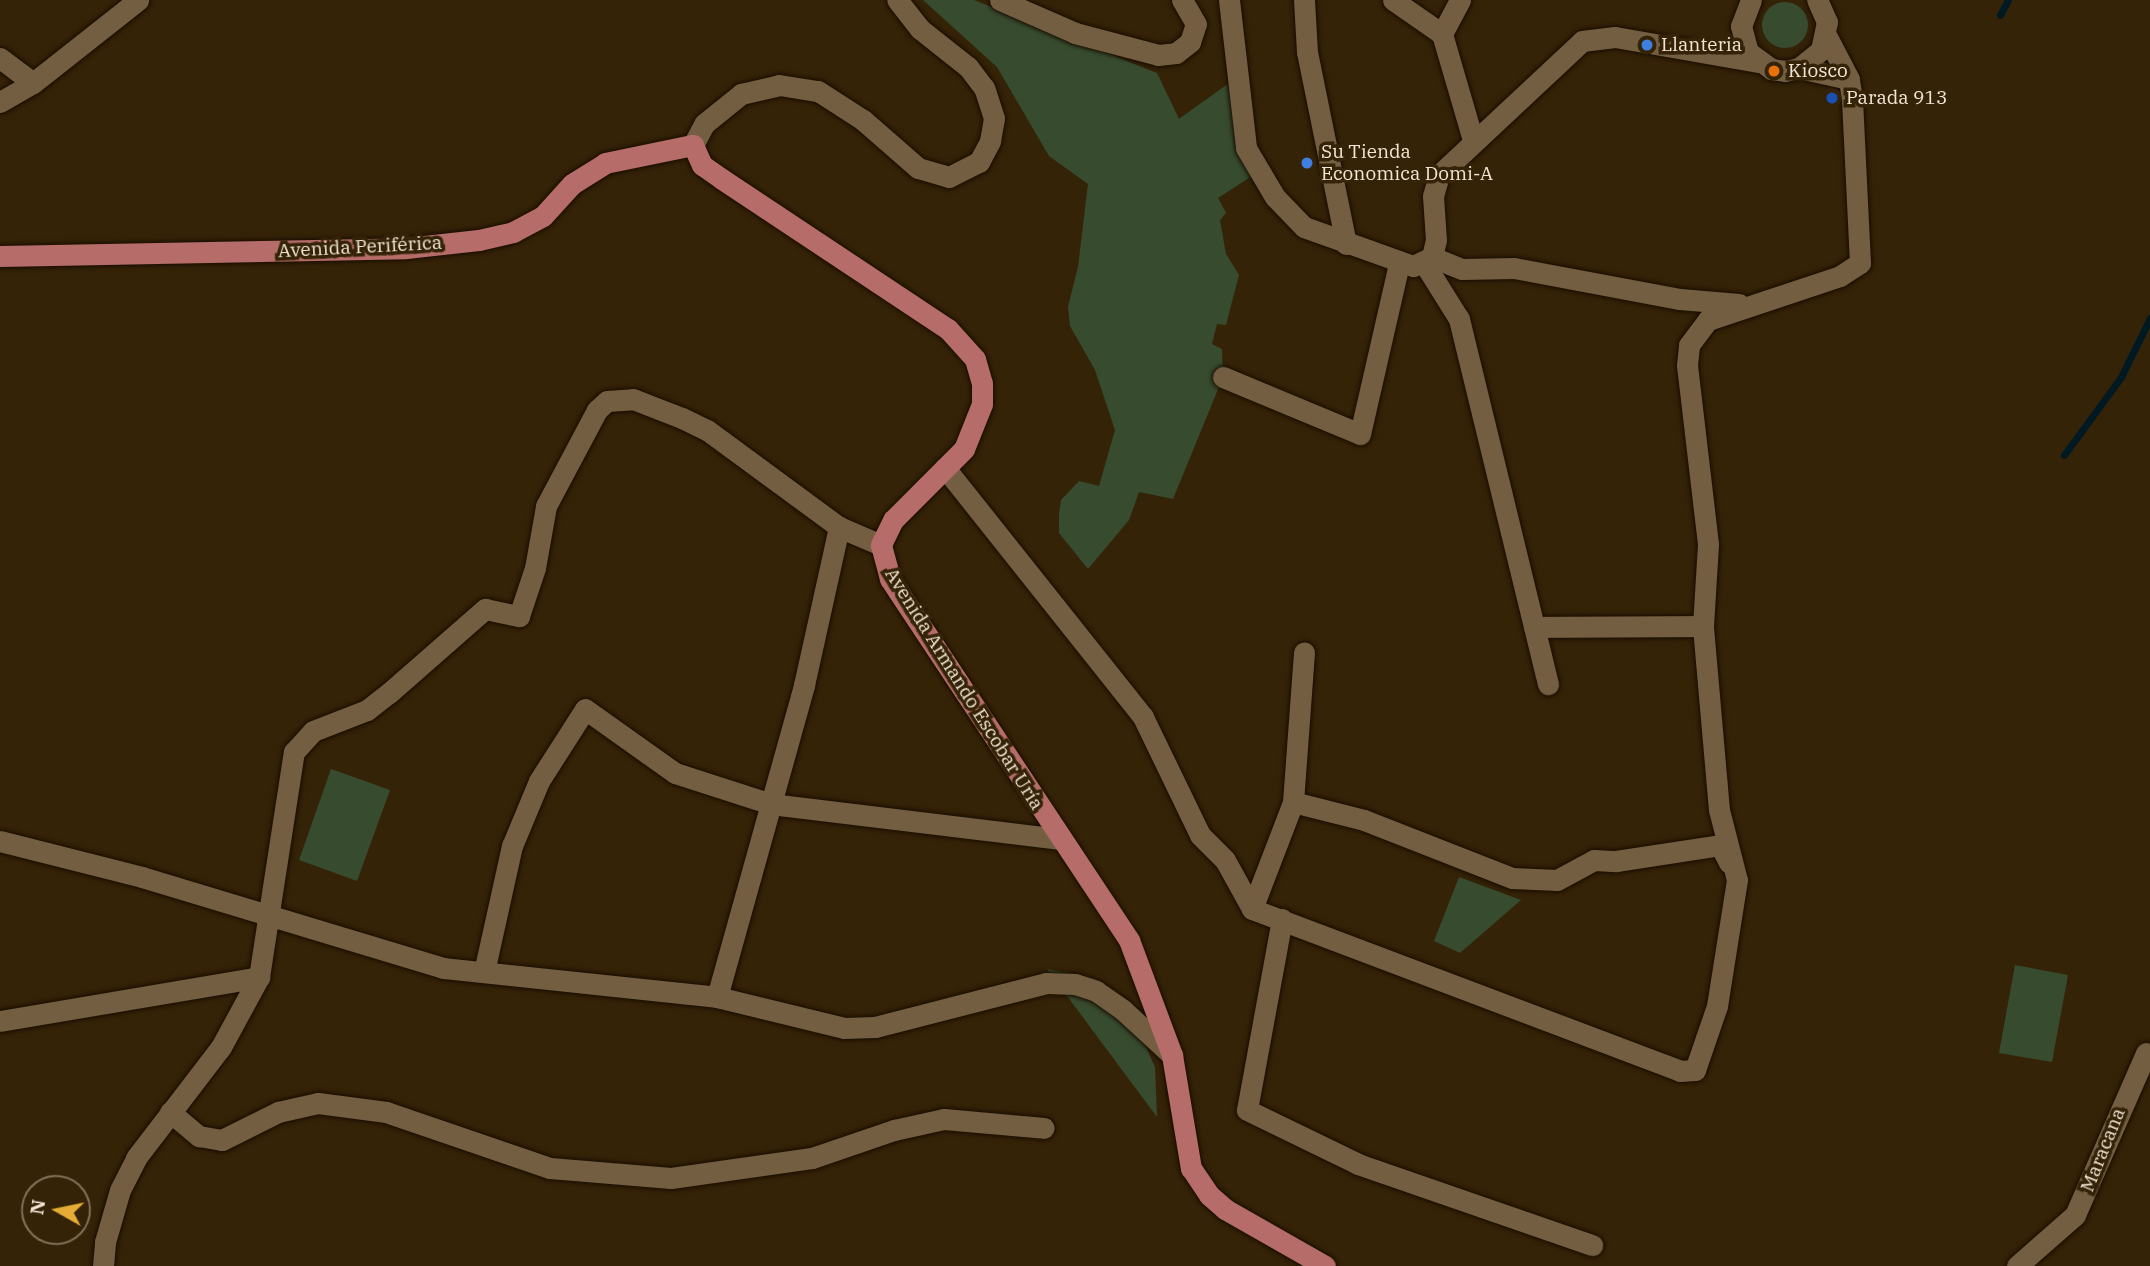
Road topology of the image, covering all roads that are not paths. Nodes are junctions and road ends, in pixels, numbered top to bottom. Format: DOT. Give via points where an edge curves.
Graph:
graph roads {
  1 [pos="138,0"];
  2 [pos="897,0"];
  3 [pos="1000,0"];
  4 [pos="1182,0"];
  5 [pos="1229,0"];
  6 [pos="1304,0"];
  7 [pos="1393,0"];
  8 [pos="1460,0"];
  9 [pos="1746,0"];
  10 [pos="1822,3"];
  11 [pos="1742,32"];
  12 [pos="1442,34"];
  13 [pos="1826,37"];
  14 [pos="1703,53"];
  15 [pos="0,58"];
  16 [pos="1758,62"];
  17 [pos="1799,68"];
  18 [pos="1849,79"];
  19 [pos="33,83"];
  20 [pos="0,102"];
  21 [pos="1473,140"];
  22 [pos="693,145"];
  23 [pos="1346,244"];
  24 [pos="0,256"];
  25 [pos="1428,260"];
  26 [pos="1399,264"];
  27 [pos="1745,304"];
  28 [pos="1223,377"];
  29 [pos="945,468"];
  30 [pos="839,527"];
  31 [pos="881,545"];
  32 [pos="1534,626"];
  33 [pos="1703,626"];
  34 [pos="1304,652"];
  35 [pos="1548,684"];
  36 [pos="1293,802"];
  37 [pos="771,804"];
  38 [pos="1059,839"];
  39 [pos="0,841"];
  40 [pos="1737,880"];
  41 [pos="1252,909"];
  42 [pos="267,918"];
  43 [pos="1282,919"];
  44 [pos="484,972"];
  45 [pos="259,977"];
  46 [pos="717,997"];
  47 [pos="0,1021"];
  48 [pos="2147,1053"];
  49 [pos="1172,1055"];
  50 [pos="170,1112"];
  51 [pos="1044,1128"];
  52 [pos="1592,1245"];
  53 [pos="103,1266"];
  54 [pos="1325,1266"];
  55 [pos="2018,1266"];
  1 -- 19 [label="street"];
  2 -- 22 [label="street" via="920,29 968,67 984,88 994,118 990,141 979,162 949,177 919,168 863,120 818,91 779,85 741,94 704,124"];
  3 -- 4 [label="street" via="1075,33 1158,55 1176,53 1190,42 1196,24"];
  5 -- 23 [label="street" via="1246,148 1275,197 1304,227"];
  6 -- 23 [label="street" via="1307,52"];
  7 -- 12 [label="street"];
  8 -- 12 [label="street"];
  9 -- 11 [label="street"];
  10 -- 13 [label="street"];
  11 -- 14 [label="street"];
  11 -- 16 [label="street"];
  12 -- 21 [label="street"];
  13 -- 17 [label="street" via="1816,56"];
  13 -- 18 [label="street"];
  14 -- 16 [label="street"];
  14 -- 21 [label="street" via="1615,37 1582,41"];
  15 -- 19 [label="street"];
  16 -- 17 [label="street" via="1785,71"];
  17 -- 18 [label="street"];
  18 -- 27 [label="street" via="1860,263 1840,276"];
  19 -- 20 [label="street"];
  21 -- 25 [label="street" via="1435,183"];
  22 -- 24 [label="main road, Avenida Periférica" via="606,163 572,184 543,216 513,232 479,240 406,248"];
  22 -- 29 [label="main road, Avenida Armando Escobar Uría" via="694,155 712,172 948,329 975,359 982,404 964,449"];
  23 -- 26 [label="street"];
  25 -- 26 [label="street"];
  25 -- 27 [label="street" via="1462,269 1514,268 1680,299"];
  25 -- 32 [label="street" via="1460,319"];
  26 -- 28 [label="street" via="1360,434"];
  27 -- 33 [label="street" via="1708,320 1689,345 1687,365 1708,544"];
  29 -- 31 [label="main road, Avenida Armando Escobar Uría" via="893,520"];
  29 -- 41 [label="street" via="1143,717 1199,835 1225,860"];
  30 -- 31 [label="street"];
  30 -- 37 [label="street"];
  30 -- 42 [label="street" via="707,430 633,399 607,401 590,421 546,506 536,568 519,616 485,609 367,710 301,739 293,752"];
  31 -- 38 [label="main road, Avenida Armando Escobar Uría" via="890,579"];
  32 -- 33 [label="street"];
  32 -- 35 [label="street"];
  33 -- 40 [label="street" via="1718,810"];
  34 -- 36 [label="street"];
  36 -- 40 [label="street" via="1386,828 1512,878 1557,880 1594,860 1616,861 1720,845"];
  36 -- 41 [label="street"];
  37 -- 38 [label="street"];
  37 -- 44 [label="street" via="675,773 585,709 539,781 512,846"];
  37 -- 46 [label="street"];
  38 -- 49 [label="main road, Avenida Armando Escobar Uría" via="1129,940"];
  39 -- 42 [label="street" via="142,877"];
  40 -- 43 [label="street" via="1717,1006 1695,1070 1681,1072"];
  41 -- 43 [label="street"];
  42 -- 44 [label="street" via="443,968"];
  42 -- 45 [label="street"];
  43 -- 52 [label="street" via="1247,1110 1358,1164"];
  44 -- 46 [label="street"];
  45 -- 47 [label="street"];
  45 -- 50 [label="street" via="222,1047"];
  46 -- 49 [label="street" via="816,1023 875,1027 1046,983 1075,985 1096,991 1123,1010"];
  48 -- 55 [label="street, Maracana" via="2076,1215"];
  49 -- 54 [label="main road, Avenida Armando Escobar Uría" via="1191,1168 1209,1195 1250,1225"];
  50 -- 51 [label="street" via="199,1136 222,1140 278,1112 318,1103 386,1112 550,1168 671,1178 812,1158 894,1130 944,1119"];
  50 -- 53 [label="street" via="136,1158 120,1190 104,1242"];
}
